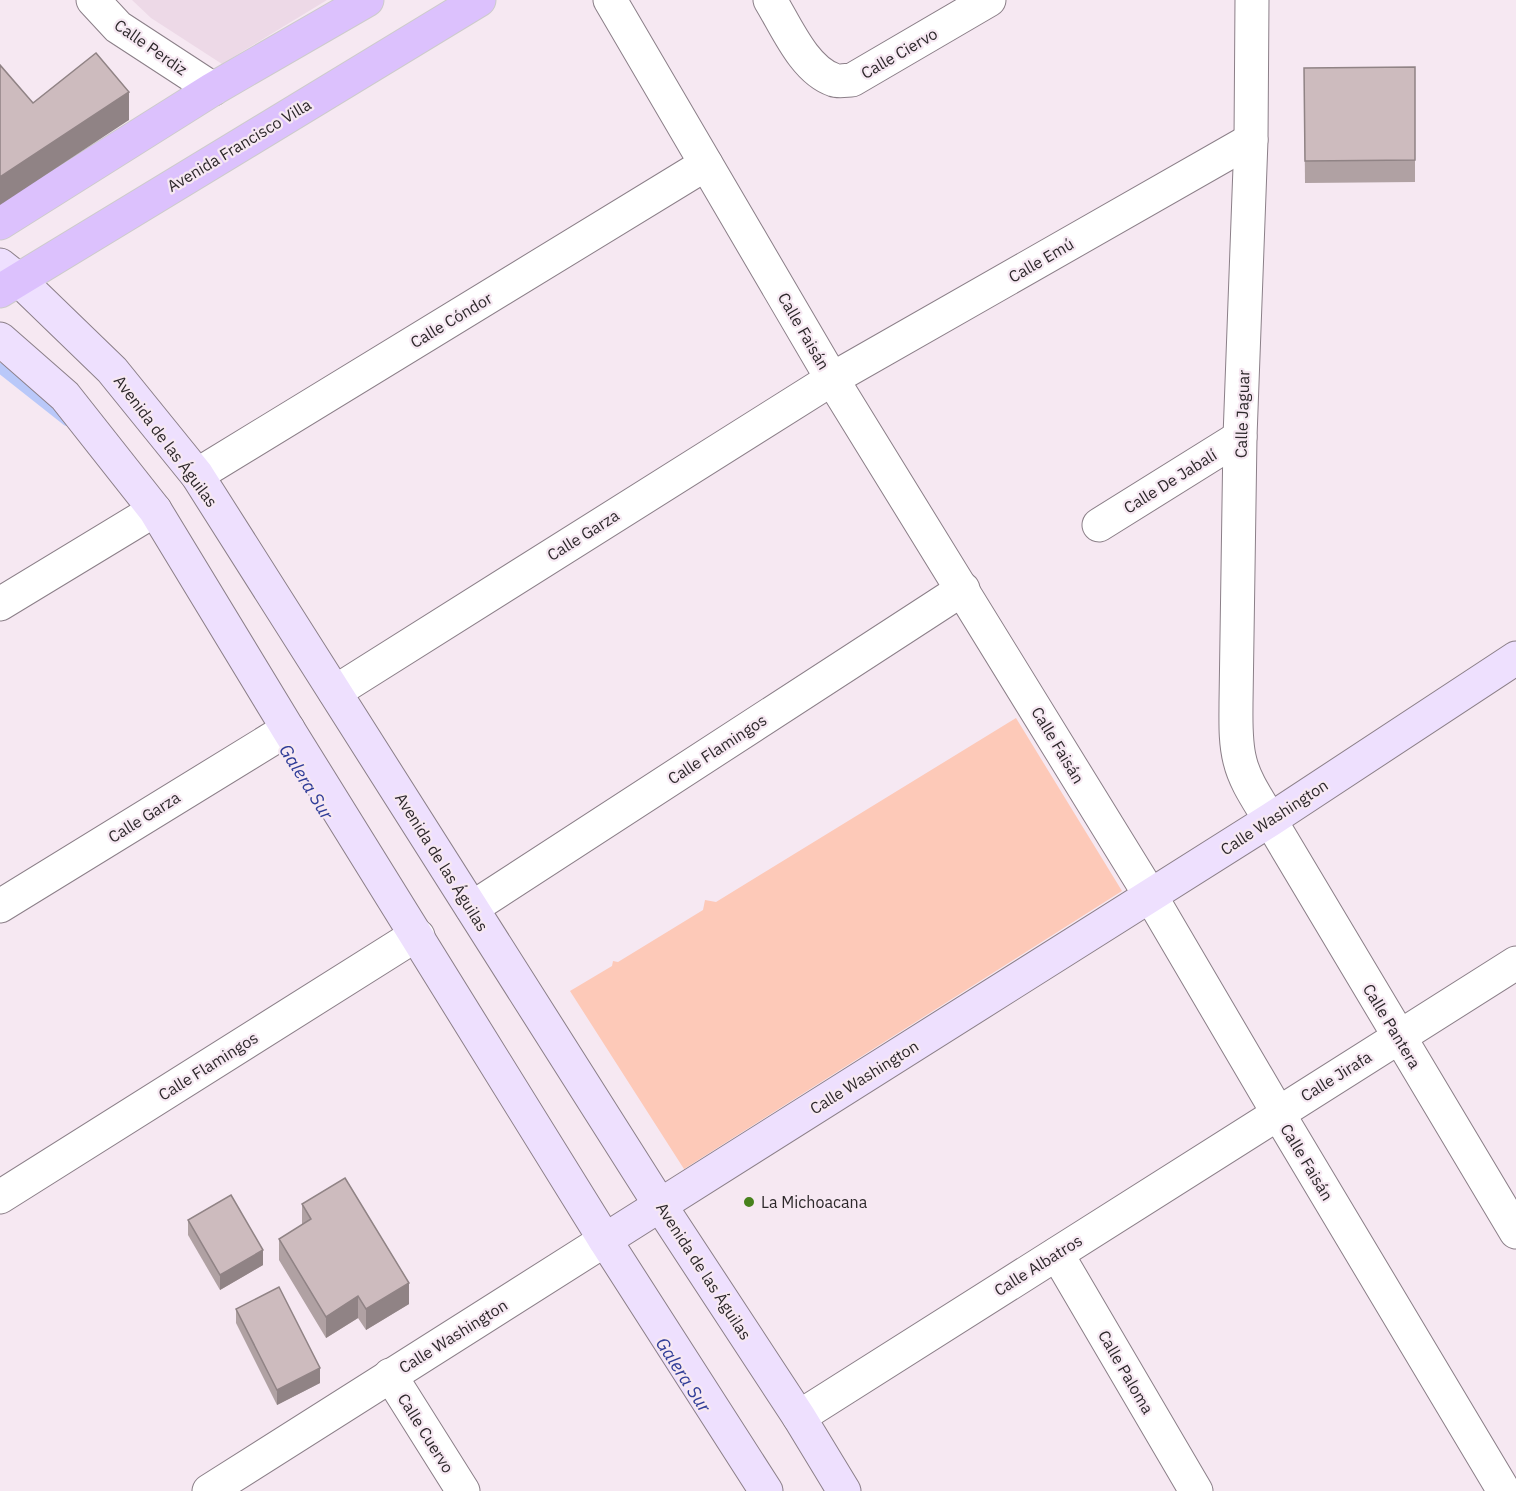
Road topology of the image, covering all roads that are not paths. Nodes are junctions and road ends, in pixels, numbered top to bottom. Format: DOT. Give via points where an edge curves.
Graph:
graph roads {
  1 [pos="93,0"];
  2 [pos="367,0"];
  3 [pos="479,0"];
  4 [pos="610,0"];
  5 [pos="770,0"];
  6 [pos="989,0"];
  7 [pos="1252,0"];
  8 [pos="213,89"];
  9 [pos="1251,141"];
  10 [pos="706,164"];
  11 [pos="0,223"];
  12 [pos="6,278"];
  13 [pos="0,339"];
  14 [pos="832,379"];
  15 [pos="1240,437"];
  16 [pos="196,475"];
  17 [pos="155,510"];
  18 [pos="1099,525"];
  19 [pos="963,589"];
  20 [pos="0,604"];
  21 [pos="1516,658"];
  22 [pos="334,692"];
  23 [pos="288,729"];
  24 [pos="1270,820"];
  25 [pos="1150,896"];
  26 [pos="0,906"];
  27 [pos="472,908"];
  28 [pos="418,936"];
  29 [pos="1516,963"];
  30 [pos="1399,1037"];
  31 [pos="1278,1113"];
  32 [pos="0,1197"];
  33 [pos="660,1205"];
  34 [pos="1516,1232"];
  35 [pos="605,1240"];
  36 [pos="1057,1254"];
  37 [pos="390,1376"];
  38 [pos="799,1417"];
  39 [pos="209,1491"];
  40 [pos="463,1491"];
  41 [pos="766,1491"];
  42 [pos="844,1491"];
  43 [pos="1196,1491"];
  44 [pos="1504,1491"];
  1 -- 8 [label="street, Calle Perdiz" via="118,27"];
  2 -- 8 [label="main road"];
  3 -- 12 [label="main road, Avenida Francisco Villa"];
  4 -- 10 [label="street, Calle Faisán"];
  5 -- 6 [label="street, Calle Ciervo" via="807,60 836,82 852,80"];
  7 -- 9 [label="street, Calle Jaguar"];
  8 -- 11 [label="main road"];
  9 -- 14 [label="street, Calle Emú"];
  9 -- 15 [label="street, Calle Jaguar"];
  10 -- 14 [label="street, Calle Faisán"];
  10 -- 16 [label="street, Calle Cóndor"];
  12 -- 16 [label="street, Avenida de las Águilas" via="112,370"];
  13 -- 17 [label="street" via="65,396"];
  14 -- 19 [label="street, Calle Faisán"];
  14 -- 22 [label="street, Calle Garza"];
  15 -- 18 [label="street, Calle De Jabalí"];
  15 -- 24 [label="street, Calle Jaguar" via="1236,735 1246,778"];
  16 -- 22 [label="street, Avenida de las Águilas"];
  17 -- 20 [label="street"];
  17 -- 23 [label="street"];
  19 -- 25 [label="street, Calle Faisán"];
  19 -- 27 [label="street, Calle Flamingos"];
  21 -- 24 [label="street, Calle Washington"];
  22 -- 27 [label="street, Avenida de las Águilas"];
  23 -- 26 [label="street, Calle Garza"];
  23 -- 28 [label="street"];
  24 -- 25 [label="street, Calle Washington"];
  24 -- 30 [label="street, Calle Pantera"];
  25 -- 31 [label="street, Calle Faisán"];
  25 -- 33 [label="street, Calle Washington"];
  27 -- 33 [label="street, Avenida de las Águilas"];
  28 -- 32 [label="street, Calle Flamingos"];
  28 -- 35 [label="street"];
  29 -- 30 [label="street, Calle Jirafa"];
  30 -- 31 [label="street, Calle Jirafa"];
  30 -- 34 [label="street, Calle Pantera"];
  31 -- 36 [label="street, Calle Albatros"];
  31 -- 44 [label="street, Calle Faisán"];
  33 -- 35 [label="street, Calle Washington"];
  33 -- 38 [label="street, Avenida de las Águilas"];
  35 -- 37 [label="street, Calle Washington"];
  35 -- 41 [label="street"];
  36 -- 38 [label="street, Calle Albatros"];
  36 -- 43 [label="street, Calle Paloma"];
  37 -- 39 [label="street, Calle Washington"];
  37 -- 40 [label="street, Calle Cuervo"];
  38 -- 42 [label="street, Avenida de las Águilas"];
}
